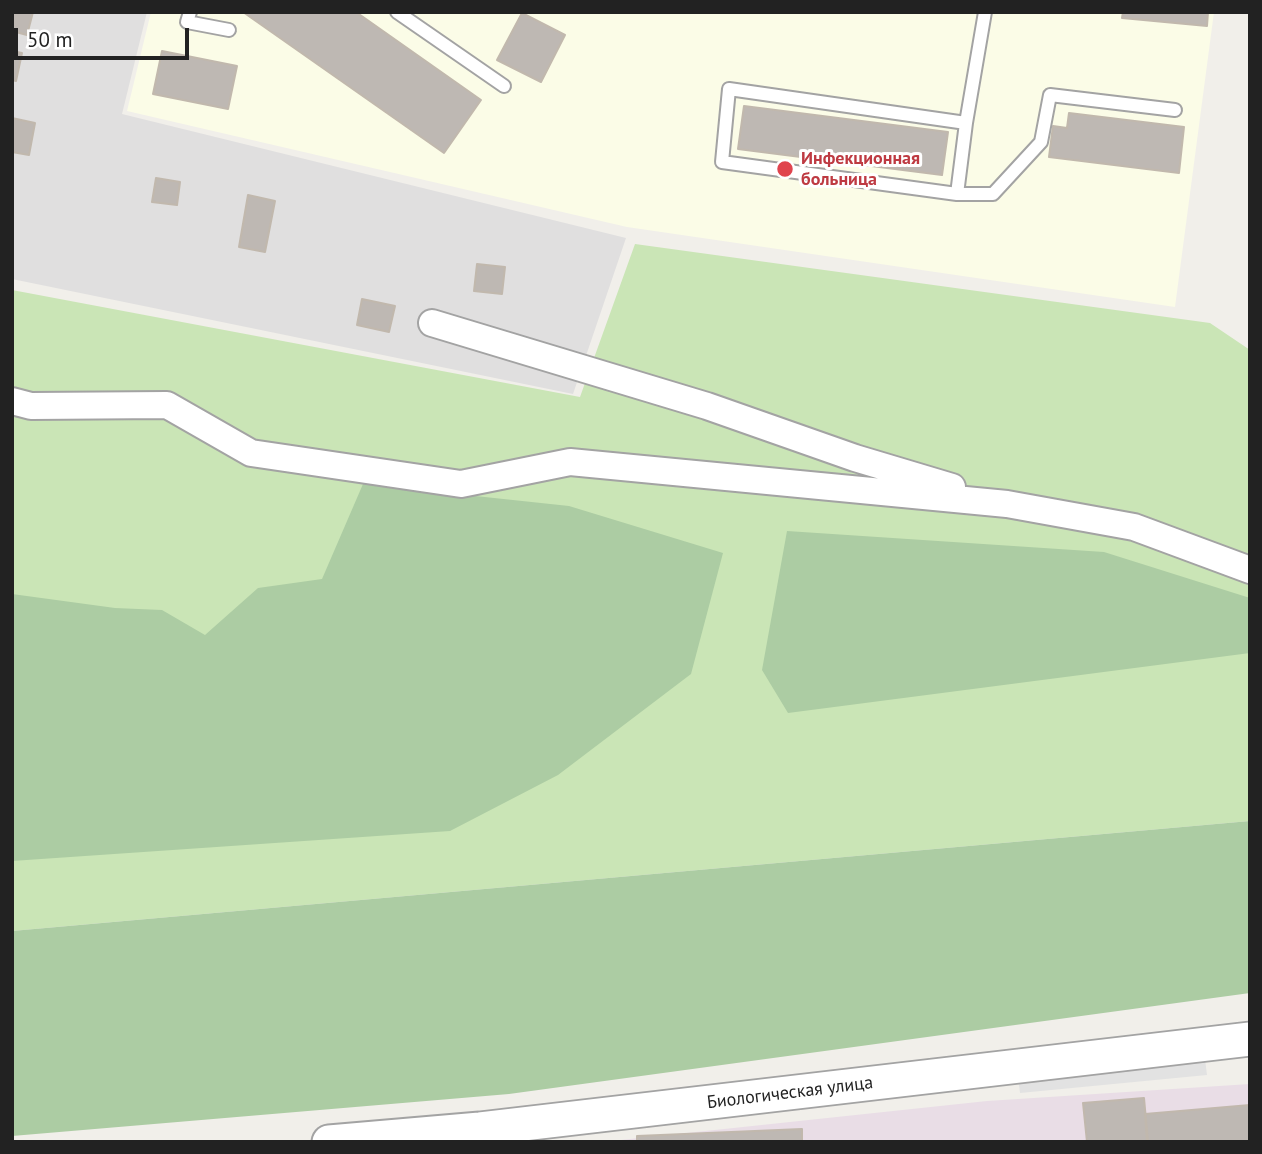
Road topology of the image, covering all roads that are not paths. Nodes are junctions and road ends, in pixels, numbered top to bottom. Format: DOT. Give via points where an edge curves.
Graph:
graph roads {
  1 [pos="190,12"];
  2 [pos="397,12"];
  3 [pos="985,12"];
  4 [pos="229,30"];
  5 [pos="504,86"];
  6 [pos="1175,110"];
  7 [pos="966,123"];
  8 [pos="957,194"];
  9 [pos="432,323"];
  10 [pos="12,401"];
  11 [pos="1007,504"];
  12 [pos="1250,570"];
  13 [pos="1250,1039"];
  14 [pos="329,1142"];
  1 -- 4 [label="lane" via="187,22"];
  2 -- 5 [label="lane"];
  3 -- 7 [label="lane"];
  6 -- 8 [label="lane" via="1050,95 1041,142 993,194"];
  7 -- 8 [label="lane"];
  7 -- 8 [label="lane" via="729,89 722,162"];
  9 -- 11 [label="street"];
  10 -- 11 [label="street" via="31,406 167,405 251,453 461,484 570,462"];
  11 -- 12 [label="street" via="1134,527"];
  13 -- 14 [label="street, Биологическая улица" via="480,1129"];
}
